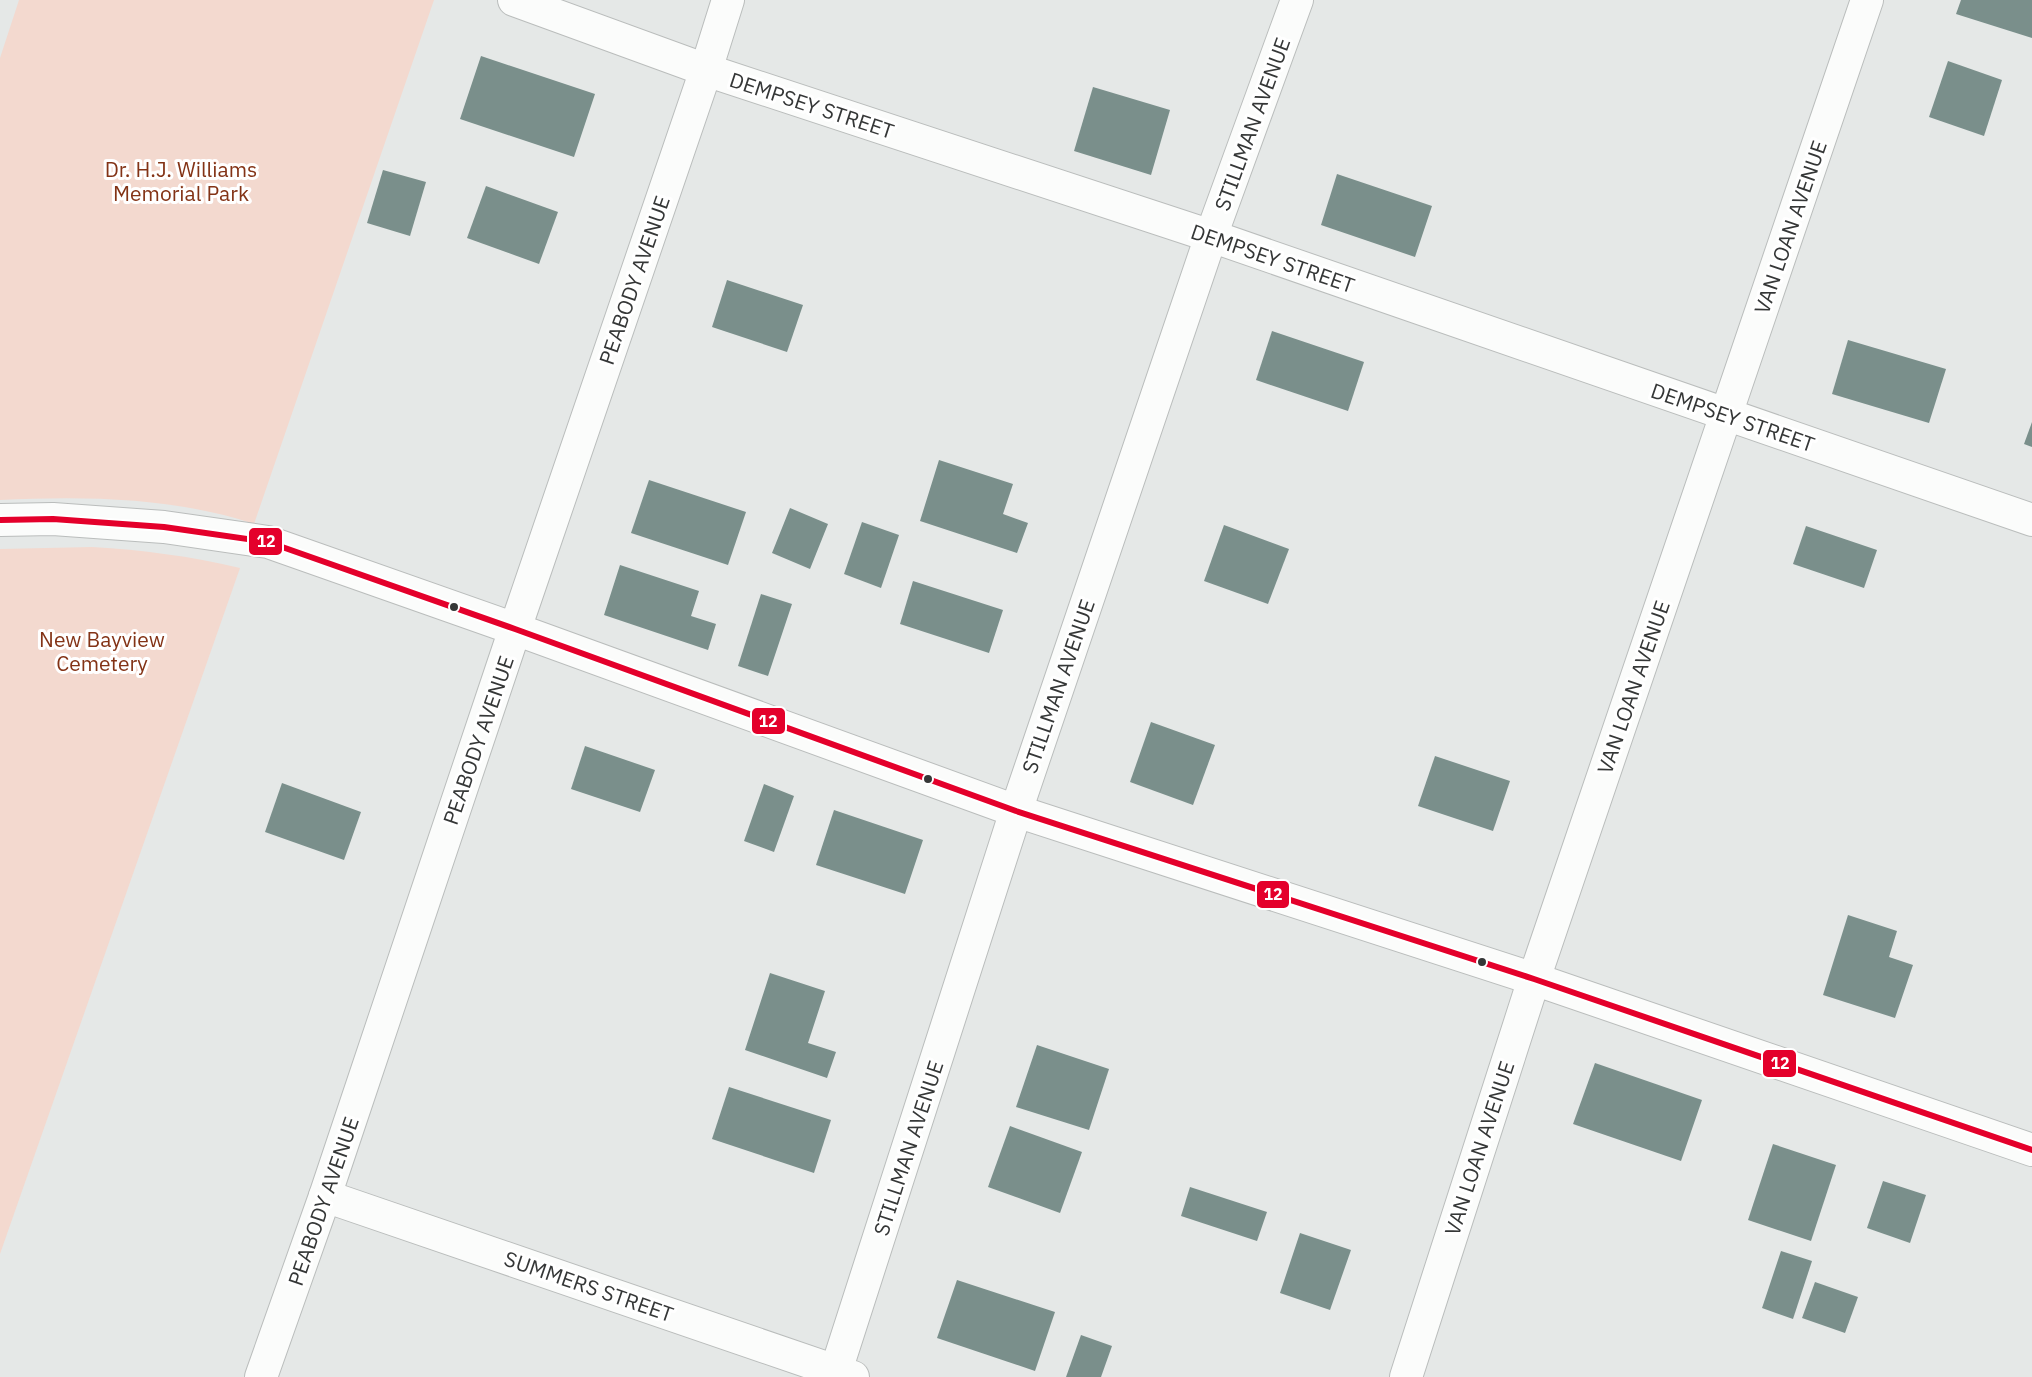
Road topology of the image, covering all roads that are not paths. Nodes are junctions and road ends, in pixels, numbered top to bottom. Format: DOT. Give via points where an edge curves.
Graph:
graph roads {
  1 [pos="514,0"];
  2 [pos="728,0"];
  3 [pos="1297,0"];
  4 [pos="1867,0"];
  5 [pos="706,70"];
  6 [pos="1211,236"];
  7 [pos="1726,415"];
  8 [pos="0,520"];
  9 [pos="2032,520"];
  10 [pos="515,629"];
  11 [pos="1016,811"];
  12 [pos="1534,979"];
  13 [pos="2032,1150"];
  14 [pos="325,1196"];
  15 [pos="841,1375"];
  16 [pos="261,1377"];
  17 [pos="1406,1377"];
  1 -- 5 [label="street, DEMPSEY STREET"];
  2 -- 5 [label="street, PEABODY AVENUE"];
  3 -- 6 [label="street, STILLMAN AVENUE"];
  4 -- 7 [label="street, VAN LOAN AVENUE"];
  5 -- 6 [label="street, DEMPSEY STREET"];
  5 -- 10 [label="street, PEABODY AVENUE"];
  6 -- 7 [label="street, DEMPSEY STREET"];
  6 -- 11 [label="street, STILLMAN AVENUE"];
  7 -- 9 [label="street, DEMPSEY STREET"];
  7 -- 12 [label="street, VAN LOAN AVENUE"];
  8 -- 10 [label="street" via="53,519 164,527 268,542"];
  10 -- 11 [label="street"];
  10 -- 14 [label="street, PEABODY AVENUE"];
  11 -- 12 [label="street"];
  11 -- 15 [label="street, STILLMAN AVENUE"];
  12 -- 13 [label="street"];
  12 -- 17 [label="street, VAN LOAN AVENUE"];
  14 -- 15 [label="street, SUMMERS STREET"];
  14 -- 16 [label="street, PEABODY AVENUE"];
}
